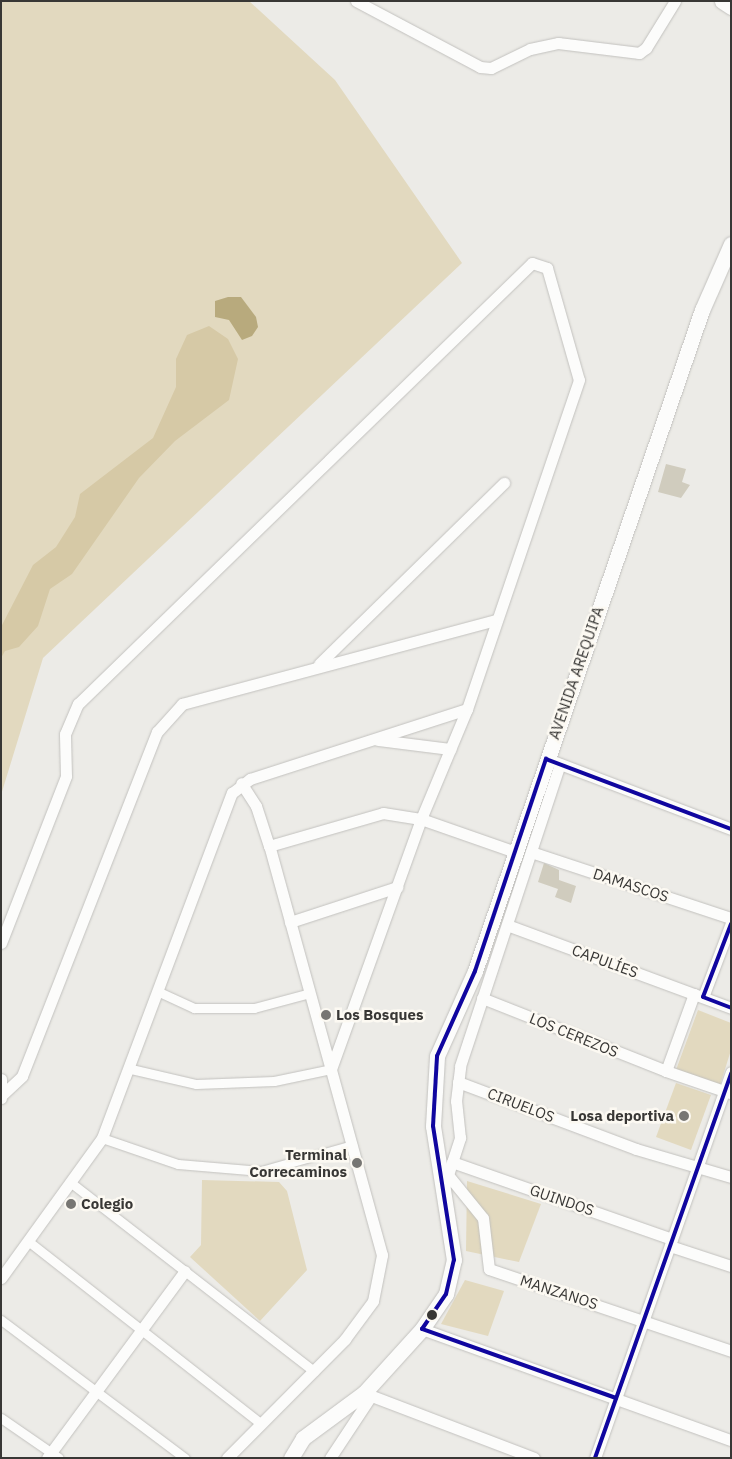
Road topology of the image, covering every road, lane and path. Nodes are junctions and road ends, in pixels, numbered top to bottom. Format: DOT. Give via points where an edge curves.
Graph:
graph roads {
  1 [pos="356,1"];
  2 [pos="675,1"];
  3 [pos="722,1"];
  4 [pos="731,7"];
  5 [pos="731,244"];
  6 [pos="504,483"];
  7 [pos="496,620"];
  8 [pos="318,665"];
  9 [pos="467,709"];
  10 [pos="374,739"];
  11 [pos="450,749"];
  12 [pos="553,761"];
  13 [pos="241,783"];
  14 [pos="421,819"];
  15 [pos="731,829"];
  16 [pos="269,846"];
  17 [pos="515,852"];
  18 [pos="531,852"];
  19 [pos="397,887"];
  20 [pos="731,918"];
  21 [pos="290,922"];
  22 [pos="731,923"];
  23 [pos="506,925"];
  24 [pos="1,944"];
  25 [pos="157,991"];
  26 [pos="310,993"];
  27 [pos="698,996"];
  28 [pos="482,998"];
  29 [pos="731,1008"];
  30 [pos="131,1068"];
  31 [pos="331,1068"];
  32 [pos="666,1071"];
  33 [pos="731,1072"];
  34 [pos="1,1080"];
  35 [pos="458,1082"];
  36 [pos="728,1092"];
  37 [pos="2,1096"];
  38 [pos="102,1138"];
  39 [pos="352,1145"];
  40 [pos="452,1162"];
  41 [pos="698,1165"];
  42 [pos="731,1177"];
  43 [pos="446,1181"];
  44 [pos="70,1182"];
  45 [pos="28,1241"];
  46 [pos="671,1242"];
  47 [pos="731,1266"];
  48 [pos="186,1272"];
  49 [pos="1,1278"];
  50 [pos="644,1319"];
  51 [pos="1,1320"];
  52 [pos="422,1329"];
  53 [pos="141,1330"];
  54 [pos="731,1352"];
  55 [pos="314,1371"];
  56 [pos="94,1390"];
  57 [pos="368,1394"];
  58 [pos="616,1398"];
  59 [pos="1,1418"];
  60 [pos="261,1424"];
  61 [pos="731,1440"];
  62 [pos="52,1456"];
  63 [pos="185,1458"];
  64 [pos="228,1458"];
  65 [pos="291,1458"];
  66 [pos="330,1458"];
  67 [pos="534,1458"];
  68 [pos="594,1458"];
  1 -- 2 [label="street" via="480,67 500,67 538,46 558,43 639,53 646,48"];
  3 -- 4 [label="street"];
  5 -- 12 [label="street, AVENIDA AREQUIPA" via="702,310"];
  6 -- 8 [label="street"];
  7 -- 8 [label="street"];
  7 -- 9 [label="street"];
  7 -- 24 [label="street" via="579,380 548,268 532,263 78,704 65,734 66,776"];
  8 -- 37 [label="street" via="182,704 157,732 22,1076"];
  9 -- 10 [label="street"];
  9 -- 11 [label="street"];
  10 -- 11 [label="street"];
  10 -- 13 [label="street"];
  11 -- 14 [label="street"];
  12 -- 15 [label="street"];
  12 -- 17 [label="street, AVENIDA AREQUIPA"];
  12 -- 18 [label="street"];
  13 -- 16 [label="street" via="256,806"];
  13 -- 25 [label="street" via="232,793"];
  14 -- 16 [label="street" via="383,813"];
  14 -- 17 [label="street"];
  14 -- 19 [label="street"];
  16 -- 21 [label="street"];
  17 -- 43 [label="street, AVENIDA AREQUIPA" via="475,971 437,1056 433,1126"];
  18 -- 20 [label="street, DAMASCOS"];
  18 -- 23 [label="street"];
  19 -- 21 [label="street"];
  19 -- 31 [label="street"];
  21 -- 26 [label="street"];
  22 -- 27 [label="street"];
  23 -- 27 [label="street, CAPULÍES"];
  23 -- 28 [label="street"];
  25 -- 26 [label="street" via="194,1008 254,1008"];
  25 -- 30 [label="street"];
  26 -- 31 [label="street"];
  27 -- 29 [label="street, CAPULÍES"];
  27 -- 32 [label="street"];
  28 -- 32 [label="street, LOS CEREZOS"];
  28 -- 35 [label="street"];
  30 -- 31 [label="street" via="196,1084 274,1081"];
  30 -- 38 [label="street"];
  31 -- 39 [label="street"];
  32 -- 36 [label="street, LOS CEREZOS"];
  33 -- 36 [label="street"];
  34 -- 37 [label="street"];
  35 -- 40 [label="street" via="460,1138"];
  35 -- 41 [label="street, CIRUELOS" via="636,1149"];
  36 -- 41 [label="street"];
  38 -- 39 [label="street" via="178,1164 261,1171"];
  38 -- 44 [label="street"];
  39 -- 55 [label="street" via="382,1255 373,1301 345,1339"];
  40 -- 43 [label="street"];
  40 -- 46 [label="street, GUINDOS"];
  41 -- 42 [label="street, CIRUELOS"];
  41 -- 46 [label="street"];
  43 -- 50 [label="street, MANZANOS" via="483,1218 489,1269"];
  43 -- 52 [label="street, AVENIDA AREQUIPA" via="454,1260 446,1294"];
  44 -- 45 [label="street"];
  44 -- 48 [label="street"];
  45 -- 49 [label="street"];
  45 -- 53 [label="street"];
  46 -- 47 [label="street, GUINDOS"];
  46 -- 50 [label="street"];
  48 -- 53 [label="street"];
  48 -- 55 [label="street"];
  50 -- 54 [label="street, MANZANOS"];
  50 -- 58 [label="street"];
  51 -- 56 [label="street"];
  52 -- 57 [label="street, AVENIDA AREQUIPA"];
  52 -- 58 [label="street"];
  53 -- 56 [label="street"];
  53 -- 60 [label="street"];
  55 -- 60 [label="street"];
  56 -- 62 [label="street"];
  56 -- 63 [label="street"];
  57 -- 65 [label="street, AVENIDA AREQUIPA" via="303,1438"];
  57 -- 66 [label="street"];
  57 -- 67 [label="street"];
  58 -- 61 [label="street"];
  58 -- 68 [label="street"];
  59 -- 62 [label="street"];
  60 -- 64 [label="street"];
}
